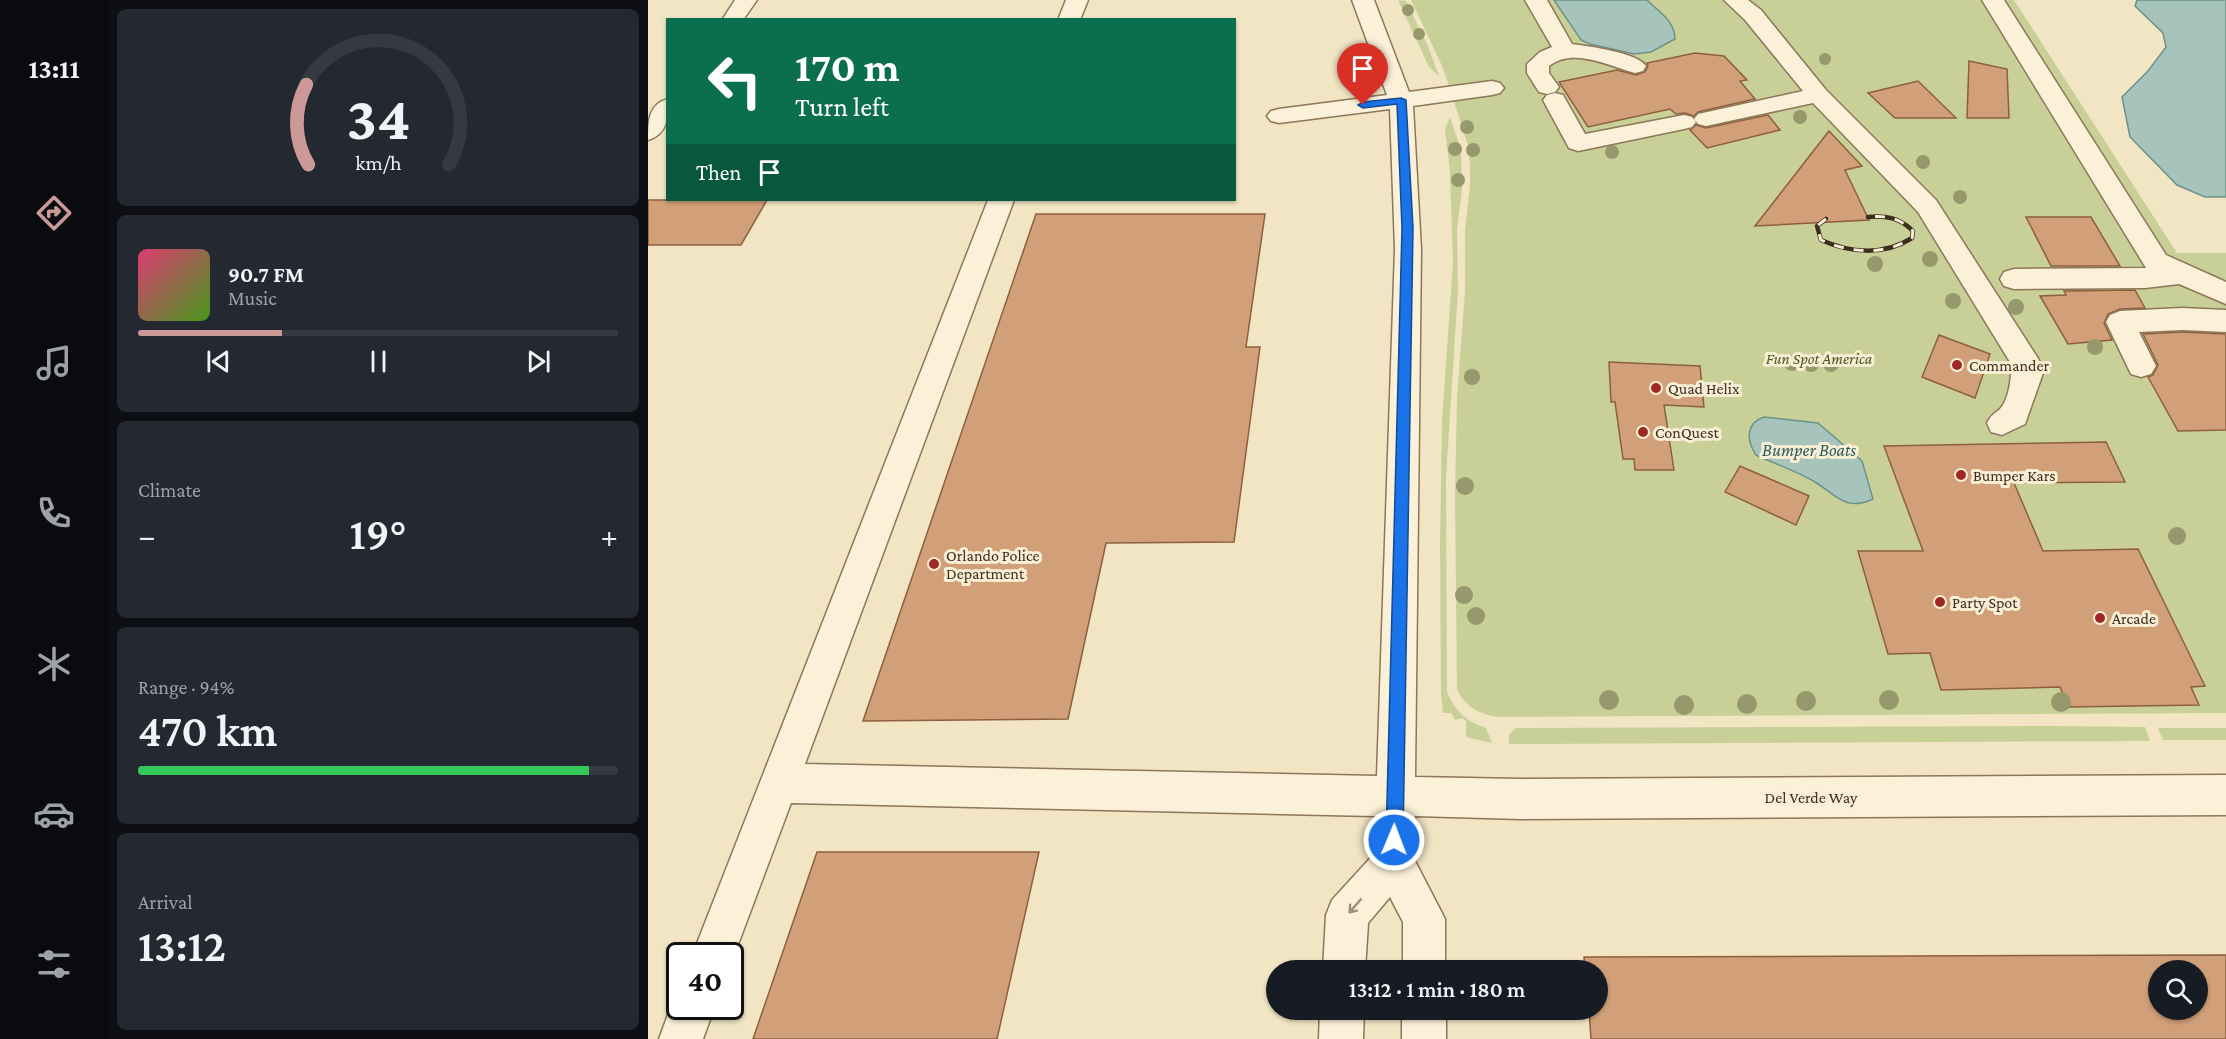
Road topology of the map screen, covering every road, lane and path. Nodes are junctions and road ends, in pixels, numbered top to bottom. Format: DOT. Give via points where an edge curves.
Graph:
graph roads {
  1 [pos="746,0"];
  2 [pos="1077,0"];
  3 [pos="1363,0"];
  4 [pos="1536,0"];
  5 [pos="1735,0"];
  6 [pos="1993,0"];
  7 [pos="733,18"];
  8 [pos="1070,18"];
  9 [pos="1565,51"];
  10 [pos="1635,66"];
  11 [pos="1492,88"];
  12 [pos="1818,95"];
  13 [pos="1401,100"];
  14 [pos="666,109"];
  15 [pos="1279,116"];
  16 [pos="648,132"];
  17 [pos="1001,201"];
  18 [pos="2181,274"];
  19 [pos="2096,278"];
  20 [pos="2014,279"];
  21 [pos="2226,294"];
  22 [pos="2226,321"];
  23 [pos="2120,322"];
  24 [pos="2141,366"];
  25 [pos="2002,423"];
  26 [pos="778,783"];
  27 [pos="2226,795"];
  28 [pos="1395,797"];
  29 [pos="1394,862"];
  30 [pos="717,942"];
  31 [pos="1345,960"];
  32 [pos="1424,960"];
  33 [pos="688,1020"];
  34 [pos="1342,1020"];
  35 [pos="1424,1020"];
  36 [pos="681,1039"];
  37 [pos="1341,1039"];
  38 [pos="1424,1039"];
  1 -- 7 [label="street"];
  2 -- 8 [label="street"];
  3 -- 13 [label="street"];
  4 -- 9 [label="street"];
  5 -- 12 [label="street" via="1753,15"];
  6 -- 18 [label="street" via="2156,262"];
  9 -- 10 [label="street" via="1585,52"];
  9 -- 12 [label="street" via="1545,57 1538,64 1538,73 1578,143"];
  11 -- 13 [label="street"];
  12 -- 25 [label="street" via="1926,206 2024,360 2028,373 2014,415"];
  13 -- 15 [label="street"];
  13 -- 28 [label="street" via="1408,249"];
  14 -- 16 [label="street"];
  17 -- 26 [label="street"];
  18 -- 19 [label="street"];
  18 -- 21 [label="street"];
  19 -- 20 [label="street"];
  19 -- 23 [label="street"];
  22 -- 23 [label="street"];
  23 -- 24 [label="street"];
  26 -- 28 [label="street, Del Verde Way"];
  26 -- 30 [label="street"];
  27 -- 28 [label="street, Del Verde Way"];
  28 -- 29 [label="street"];
  29 -- 31 [label="street, one-way" via="1347,915"];
  29 -- 32 [label="street" via="1424,920"];
  33 -- 36 [label="street"];
  34 -- 37 [label="street"];
  35 -- 38 [label="street"];
}
